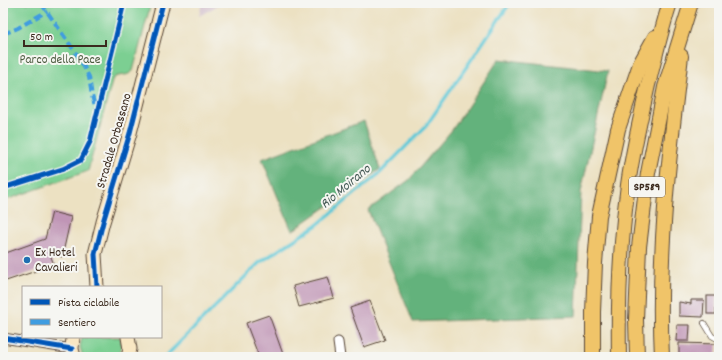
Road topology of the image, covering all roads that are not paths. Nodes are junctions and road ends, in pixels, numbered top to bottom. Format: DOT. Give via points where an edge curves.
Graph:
graph roads {
  1 [pos="164,3"];
  2 [pos="670,3"];
  3 [pos="691,3"];
  4 [pos="685,20"];
  5 [pos="662,25"];
  6 [pos="97,286"];
  7 [pos="704,323"];
  8 [pos="3,338"];
  9 [pos="128,338"];
  10 [pos="719,340"];
  11 [pos="338,342"];
  12 [pos="73,348"];
  13 [pos="128,357"];
  14 [pos="340,357"];
  15 [pos="593,357"];
  16 [pos="619,357"];
  17 [pos="637,357"];
  18 [pos="662,357"];
  1 -- 6 [label="street, Stradale Orbassano" via="130,133 103,222 96,254"];
  2 -- 5 [label="main road, SP589"];
  3 -- 4 [label="main road, SP589"];
  4 -- 17 [label="main road, SP589" via="665,86 648,173 640,246"];
  4 -- 18 [label="main road" via="666,178 661,252"];
  5 -- 15 [label="main road" via="640,64 625,107 600,209 594,263"];
  5 -- 16 [label="main road, SP589" via="627,192 621,258"];
  7 -- 10 [label="lane" via="712,336"];
  8 -- 12 [label="street"];
  9 -- 13 [label="street"];
  11 -- 14 [label="street"];
}
